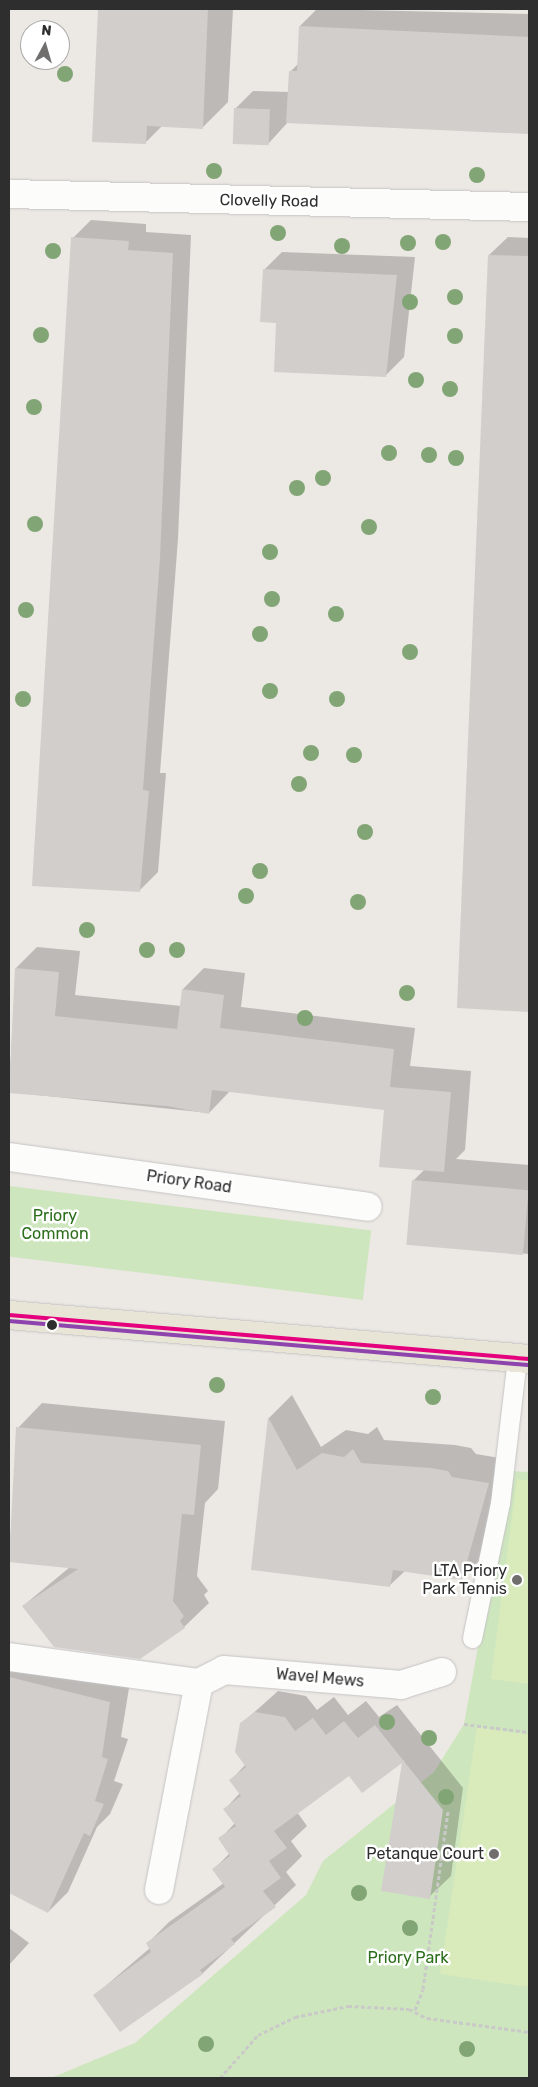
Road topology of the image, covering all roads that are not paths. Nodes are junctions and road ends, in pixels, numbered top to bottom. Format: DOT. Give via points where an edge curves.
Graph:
graph roads {
  1 [pos="9,194"];
  2 [pos="529,207"];
  3 [pos="9,1156"];
  4 [pos="368,1207"];
  5 [pos="9,1315"];
  6 [pos="523,1359"];
  7 [pos="472,1638"];
  8 [pos="9,1657"];
  9 [pos="442,1672"];
  10 [pos="199,1683"];
  11 [pos="159,1890"];
  1 -- 2 [label="street, Clovelly Road"];
  3 -- 4 [label="street, Priory Road"];
  5 -- 6 [label="main road"];
  6 -- 7 [label="lane" via="500,1503"];
  8 -- 10 [label="street"];
  9 -- 10 [label="street, Wavel Mews" via="401,1685 224,1670"];
  10 -- 11 [label="street"];
}
